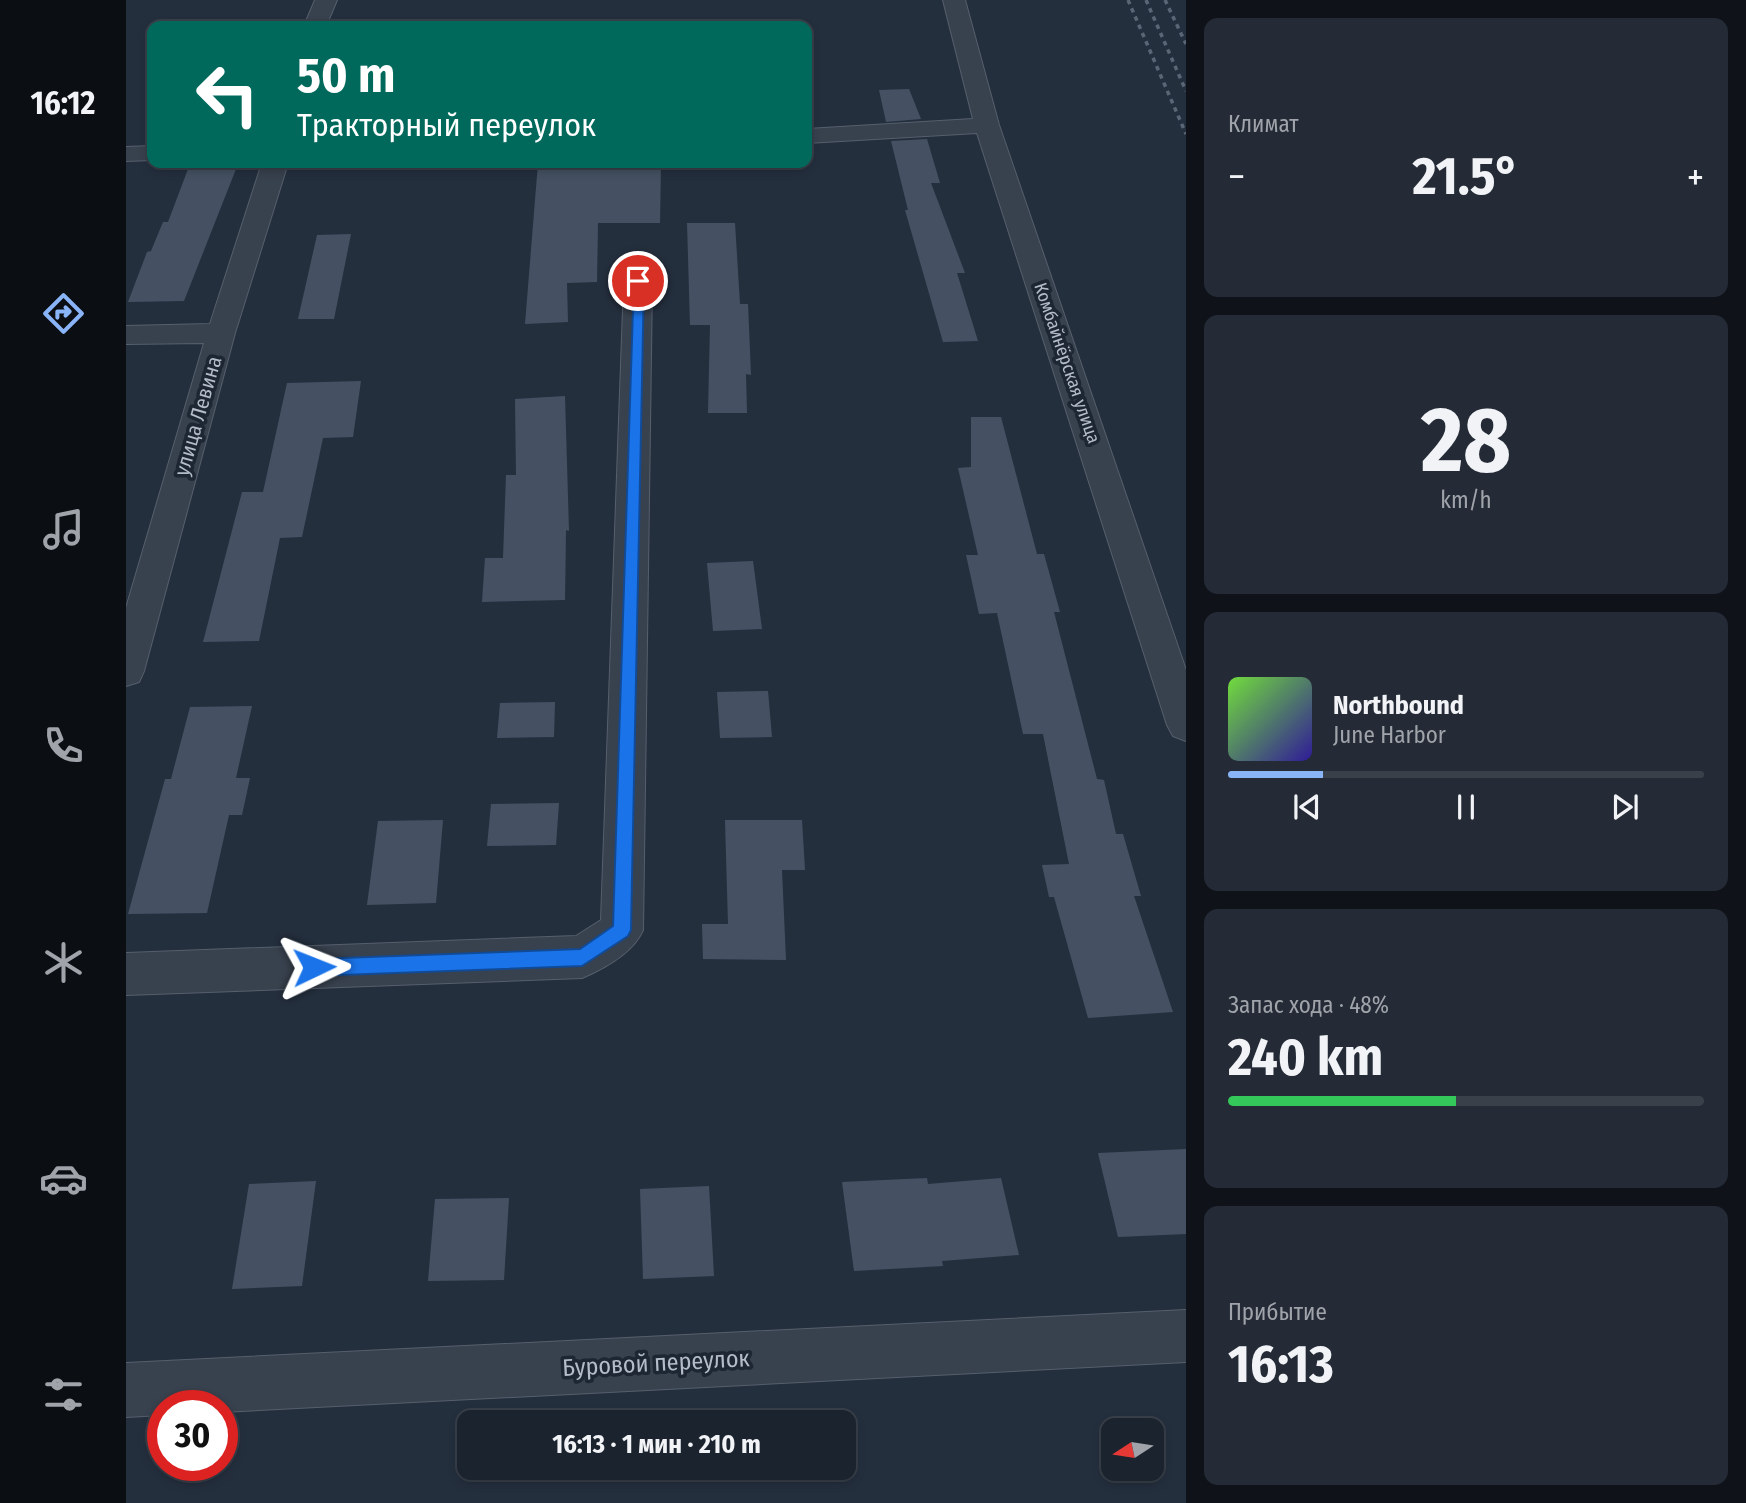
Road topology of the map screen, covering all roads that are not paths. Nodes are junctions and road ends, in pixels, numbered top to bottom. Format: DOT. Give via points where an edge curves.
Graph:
graph roads {
  1 [pos="326,0"];
  2 [pos="954,0"];
  3 [pos="317,21"];
  4 [pos="988,125"];
  5 [pos="812,136"];
  6 [pos="147,153"];
  7 [pos="126,154"];
  8 [pos="273,168"];
  9 [pos="638,281"];
  10 [pos="221,333"];
  11 [pos="126,335"];
  12 [pos="126,671"];
  13 [pos="1186,725"];
  14 [pos="126,974"];
  15 [pos="1186,1336"];
  16 [pos="126,1390"];
  1 -- 3 [label="street"];
  2 -- 4 [label="street, Комбайнёрская улица"];
  4 -- 5 [label="street"];
  4 -- 13 [label="street, Комбайнёрская улица"];
  6 -- 7 [label="street"];
  8 -- 10 [label="street, улица Левина"];
  9 -- 14 [label="street" via="622,930 582,957"];
  10 -- 11 [label="street"];
  10 -- 12 [label="street, улица Левина"];
  15 -- 16 [label="street, Буровой переулок"];
}
